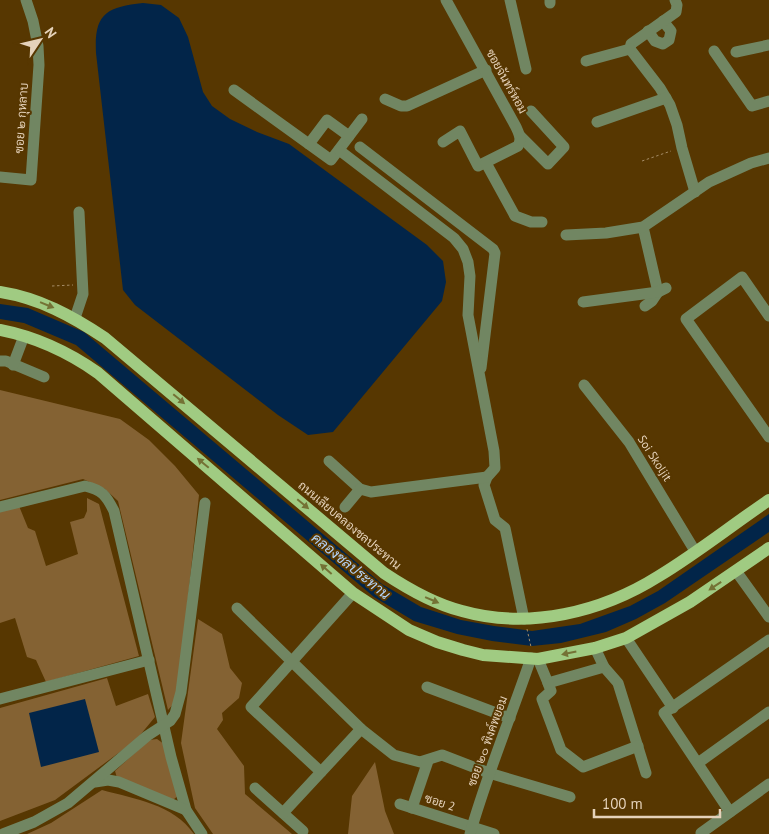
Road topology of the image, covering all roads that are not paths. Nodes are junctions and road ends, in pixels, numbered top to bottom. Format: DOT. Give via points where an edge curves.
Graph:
graph roads {
  1 [pos="26,0"];
  2 [pos="446,0"];
  3 [pos="510,0"];
  4 [pos="675,0"];
  5 [pos="663,20"];
  6 [pos="648,31"];
  7 [pos="769,45"];
  8 [pos="630,49"];
  9 [pos="714,51"];
  10 [pos="736,52"];
  11 [pos="586,61"];
  12 [pos="486,70"];
  13 [pos="526,70"];
  14 [pos="234,90"];
  15 [pos="666,98"];
  16 [pos="384,99"];
  17 [pos="769,101"];
  18 [pos="531,111"];
  19 [pos="362,119"];
  20 [pos="597,122"];
  21 [pos="349,136"];
  22 [pos="520,136"];
  23 [pos="443,142"];
  24 [pos="309,144"];
  25 [pos="360,147"];
  26 [pos="339,150"];
  27 [pos="769,158"];
  28 [pos="486,163"];
  29 [pos="0,177"];
  30 [pos="695,192"];
  31 [pos="79,212"];
  32 [pos="542,222"];
  33 [pos="643,226"];
  34 [pos="566,235"];
  35 [pos="662,290"];
  36 [pos="0,292"];
  37 [pos="583,302"];
  38 [pos="645,306"];
  39 [pos="769,316"];
  40 [pos="75,318"];
  41 [pos="0,330"];
  42 [pos="24,336"];
  43 [pos="0,361"];
  44 [pos="14,365"];
  45 [pos="44,377"];
  46 [pos="480,378"];
  47 [pos="584,385"];
  48 [pos="769,438"];
  49 [pos="329,461"];
  50 [pos="487,477"];
  51 [pos="360,488"];
  52 [pos="769,500"];
  53 [pos="205,503"];
  54 [pos="0,507"];
  55 [pos="345,507"];
  56 [pos="769,548"];
  57 [pos="696,551"];
  58 [pos="736,571"];
  59 [pos="353,593"];
  60 [pos="237,608"];
  61 [pos="769,617"];
  62 [pos="525,624"];
  63 [pos="626,638"];
  64 [pos="769,640"];
  65 [pos="595,648"];
  66 [pos="533,654"];
  67 [pos="149,660"];
  68 [pos="291,662"];
  69 [pos="604,667"];
  70 [pos="548,683"];
  71 [pos="427,686"];
  72 [pos="0,698"];
  73 [pos="673,708"];
  74 [pos="769,712"];
  75 [pos="510,718"];
  76 [pos="163,726"];
  77 [pos="361,729"];
  78 [pos="638,746"];
  79 [pos="428,761"];
  80 [pos="698,763"];
  81 [pos="320,772"];
  82 [pos="489,773"];
  83 [pos="646,773"];
  84 [pos="95,782"];
  85 [pos="769,784"];
  86 [pos="254,788"];
  87 [pos="570,797"];
  88 [pos="400,804"];
  89 [pos="412,808"];
  90 [pos="186,810"];
  91 [pos="730,812"];
  92 [pos="283,813"];
  93 [pos="303,831"];
  94 [pos="471,831"];
  95 [pos="701,833"];
  96 [pos="3,834"];
  97 [pos="202,834"];
  98 [pos="494,834"];
  1 -- 29 [label="street, ซอย ๒ กุหลาบ" via="38,46 39,66 31,180"];
  2 -- 12 [label="street, ซอยจันทร์หอม"];
  3 -- 13 [label="street"];
  4 -- 5 [label="street" via="676,12"];
  5 -- 6 [label="street"];
  5 -- 6 [label="street" via="671,32 669,40 663,44 655,41"];
  6 -- 8 [label="street" via="631,44"];
  7 -- 10 [label="street"];
  8 -- 11 [label="street"];
  8 -- 15 [label="street"];
  9 -- 17 [label="street" via="752,106"];
  12 -- 16 [label="street" via="406,106"];
  12 -- 22 [label="street, ซอยจันทร์หอม"];
  14 -- 24 [label="street"];
  15 -- 20 [label="street"];
  15 -- 30 [label="street" via="677,125"];
  18 -- 22 [label="street, ซอยจันทร์หอม" via="564,147 548,164"];
  19 -- 21 [label="street"];
  21 -- 24 [label="street" via="327,120"];
  21 -- 26 [label="street"];
  22 -- 28 [label="street" via="518,146"];
  23 -- 28 [label="street" via="460,131 478,166"];
  24 -- 26 [label="street" via="331,160"];
  25 -- 46 [label="street" via="493,249"];
  26 -- 46 [label="street" via="444,229 463,249 470,276 468,315"];
  27 -- 30 [label="street" via="727,173"];
  28 -- 32 [label="street" via="515,216"];
  30 -- 33 [label="street"];
  31 -- 40 [label="street" via="83,294"];
  33 -- 34 [label="street" via="606,233"];
  33 -- 35 [label="street"];
  35 -- 37 [label="street"];
  35 -- 38 [label="street"];
  36 -- 40 [label="main road, ถนนเลียบคลองชลประทาน, one-way" via="45,304"];
  39 -- 48 [label="street" via="742,277 686,319"];
  40 -- 62 [label="main road, ถนนเลียบคลองชลประทาน, one-way" via="129,357 392,578 431,600 462,612"];
  41 -- 42 [label="main road"];
  42 -- 44 [label="street"];
  59 -- 42 [label="main road, one-way" via="98,373 63,351"];
  43 -- 44 [label="street"];
  44 -- 45 [label="street"];
  46 -- 50 [label="street" via="494,451 495,468"];
  47 -- 57 [label="street, Soi Skoljit" via="628,442"];
  49 -- 51 [label="street"];
  50 -- 51 [label="street" via="384,491 371,492"];
  50 -- 62 [label="street" via="484,485 494,520 505,528"];
  51 -- 55 [label="street"];
  52 -- 57 [label="main road, ถนนเลียบคลองชลประทาน"];
  53 -- 76 [label="street" via="181,692 175,714"];
  54 -- 67 [label="street" via="85,486 107,497 114,511"];
  56 -- 58 [label="main road"];
  57 -- 62 [label="main road, ถนนเลียบคลองชลประทาน" via="659,576 608,601"];
  58 -- 61 [label="street"];
  58 -- 63 [label="main road, one-way" via="690,602"];
  59 -- 66 [label="main road" via="409,630 437,642 483,655"];
  59 -- 68 [label="street"];
  60 -- 68 [label="street"];
  63 -- 65 [label="main road"];
  63 -- 73 [label="street"];
  64 -- 73 [label="street"];
  65 -- 66 [label="main road, one-way"];
  65 -- 69 [label="street"];
  66 -- 70 [label="street"];
  66 -- 75 [label="street, ซอย ๒๐ พิงค์พยอม"];
  67 -- 72 [label="street"];
  67 -- 76 [label="street"];
  68 -- 77 [label="street"];
  68 -- 81 [label="street" via="251,707"];
  69 -- 70 [label="street"];
  69 -- 78 [label="street" via="618,683"];
  70 -- 78 [label="street" via="551,691 542,699 561,750 583,767"];
  71 -- 75 [label="street"];
  73 -- 80 [label="street" via="664,713"];
  74 -- 80 [label="street"];
  75 -- 82 [label="street, ซอย ๒๐ พิงค์พยอม"];
  76 -- 84 [label="street"];
  76 -- 90 [label="street"];
  77 -- 79 [label="street" via="394,754 420,762"];
  77 -- 81 [label="street"];
  78 -- 83 [label="street"];
  79 -- 82 [label="street" via="442,755"];
  79 -- 89 [label="street"];
  80 -- 91 [label="street"];
  81 -- 92 [label="street"];
  82 -- 87 [label="street"];
  82 -- 94 [label="street, ซอย ๒๐ พิงค์พยอม"];
  84 -- 90 [label="street" via="119,782"];
  84 -- 96 [label="street" via="68,803 34,822"];
  85 -- 91 [label="street"];
  86 -- 92 [label="street"];
  88 -- 89 [label="street, ซอย 2"];
  89 -- 94 [label="street, ซอย 2"];
  90 -- 97 [label="street"];
  91 -- 95 [label="street"];
  92 -- 93 [label="street"];
  94 -- 98 [label="street, ซอย 2"];
}
